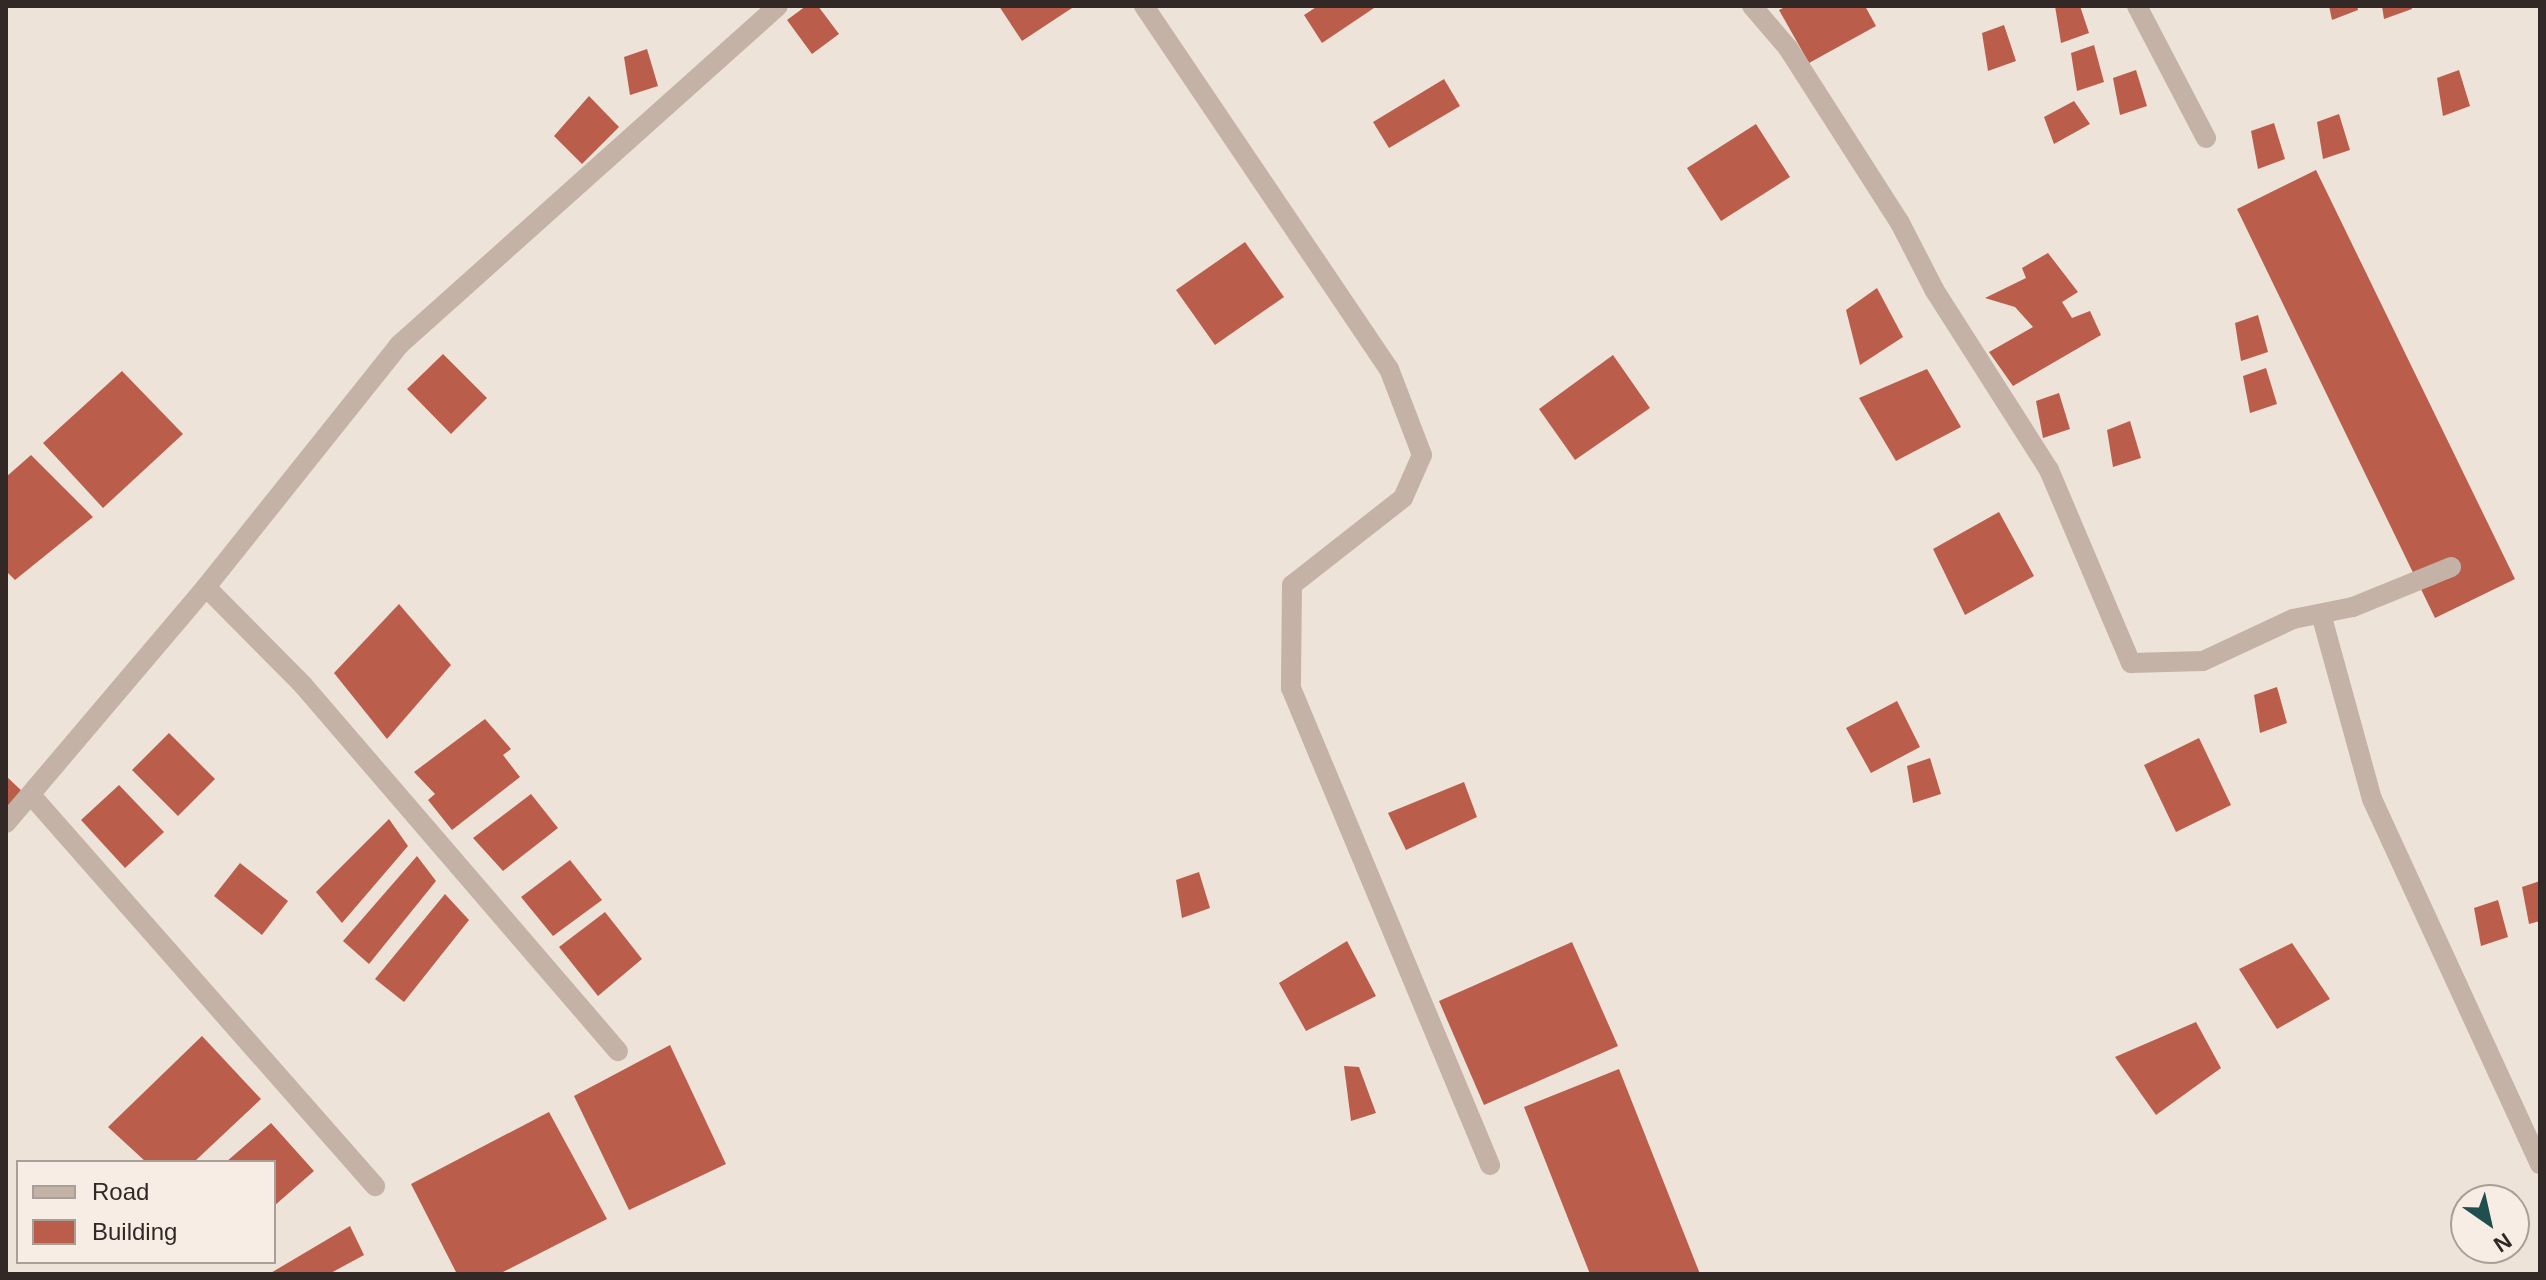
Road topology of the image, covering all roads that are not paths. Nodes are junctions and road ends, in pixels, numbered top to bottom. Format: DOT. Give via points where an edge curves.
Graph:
graph roads {
  1 [pos="778,6"];
  2 [pos="1144,6"];
  3 [pos="1752,6"];
  4 [pos="2137,6"];
  5 [pos="2206,138"];
  6 [pos="2451,567"];
  7 [pos="206,587"];
  8 [pos="2321,614"];
  9 [pos="31,795"];
  10 [pos="6,823"];
  11 [pos="618,1051"];
  12 [pos="2540,1164"];
  13 [pos="1490,1165"];
  14 [pos="375,1186"];
  1 -- 7 [label="street" via="399,345"];
  2 -- 13 [label="street" via="1389,369 1422,455 1403,498 1292,585 1291,688"];
  3 -- 8 [label="street" via="1788,48 2049,470 2131,663 2203,661 2293,619"];
  4 -- 5 [label="street"];
  6 -- 8 [label="street" via="2353,607"];
  7 -- 9 [label="street"];
  7 -- 11 [label="street" via="314,697"];
  8 -- 12 [label="street" via="2372,799"];
  9 -- 10 [label="street"];
  9 -- 14 [label="street"];
}
